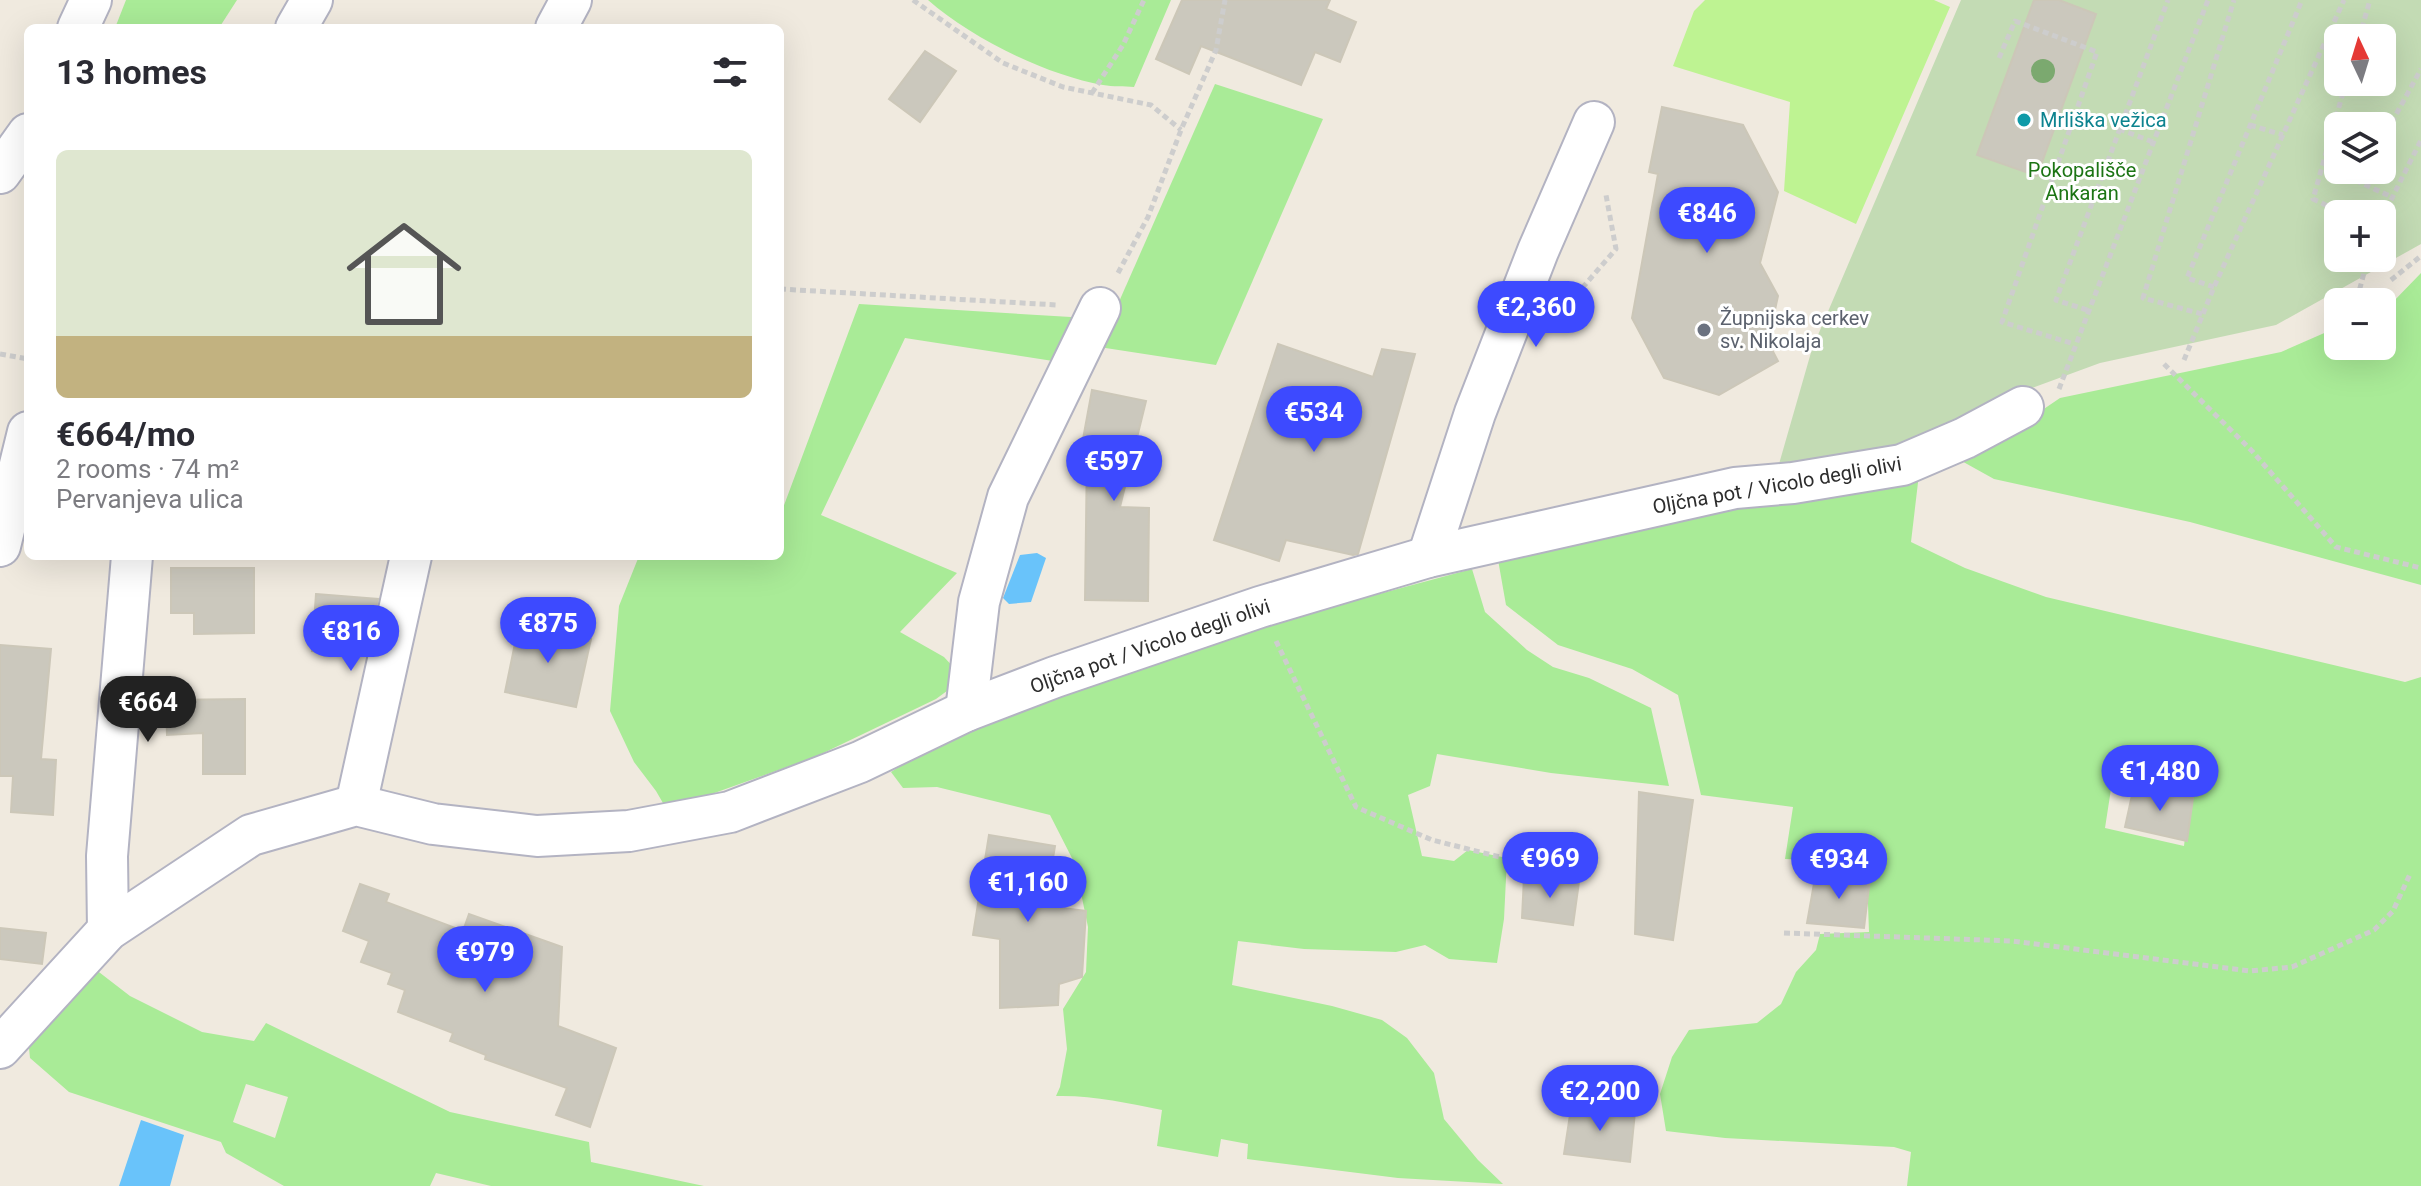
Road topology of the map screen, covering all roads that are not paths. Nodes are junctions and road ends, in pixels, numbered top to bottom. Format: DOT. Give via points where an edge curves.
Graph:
graph roads {
  1 [pos="91,0"];
  2 [pos="312,0"];
  3 [pos="571,0"];
  4 [pos="80,24"];
  5 [pos="298,24"];
  6 [pos="558,24"];
  7 [pos="1594,122"];
  8 [pos="24,140"];
  9 [pos="0,173"];
  10 [pos="1100,308"];
  11 [pos="2023,407"];
  12 [pos="24,448"];
  13 [pos="0,546"];
  14 [pos="1428,557"];
  15 [pos="132,560"];
  16 [pos="410,560"];
  17 [pos="966,711"];
  18 [pos="356,805"];
  19 [pos="108,930"];
  20 [pos="0,1048"];
  1 -- 4 [label="street"];
  2 -- 5 [label="street"];
  3 -- 6 [label="street"];
  7 -- 14 [label="street" via="1475,413"];
  8 -- 9 [label="street"];
  10 -- 17 [label="street" via="1008,497 979,602"];
  11 -- 14 [label="street, Oljčna pot / Vicolo degli olivi" via="1902,465 1735,488"];
  12 -- 13 [label="street"];
  14 -- 17 [label="street, Oljčna pot / Vicolo degli olivi" via="1260,607"];
  15 -- 19 [label="street" via="107,856"];
  16 -- 18 [label="street"];
  17 -- 18 [label="street, Oljčna pot / Vicolo degli olivi" via="860,762 730,812 629,831 537,836 433,824"];
  18 -- 19 [label="street, Oljčna pot / Vicolo degli olivi" via="251,835"];
  19 -- 20 [label="street, Oljčna pot / Vicolo degli olivi"];
}
